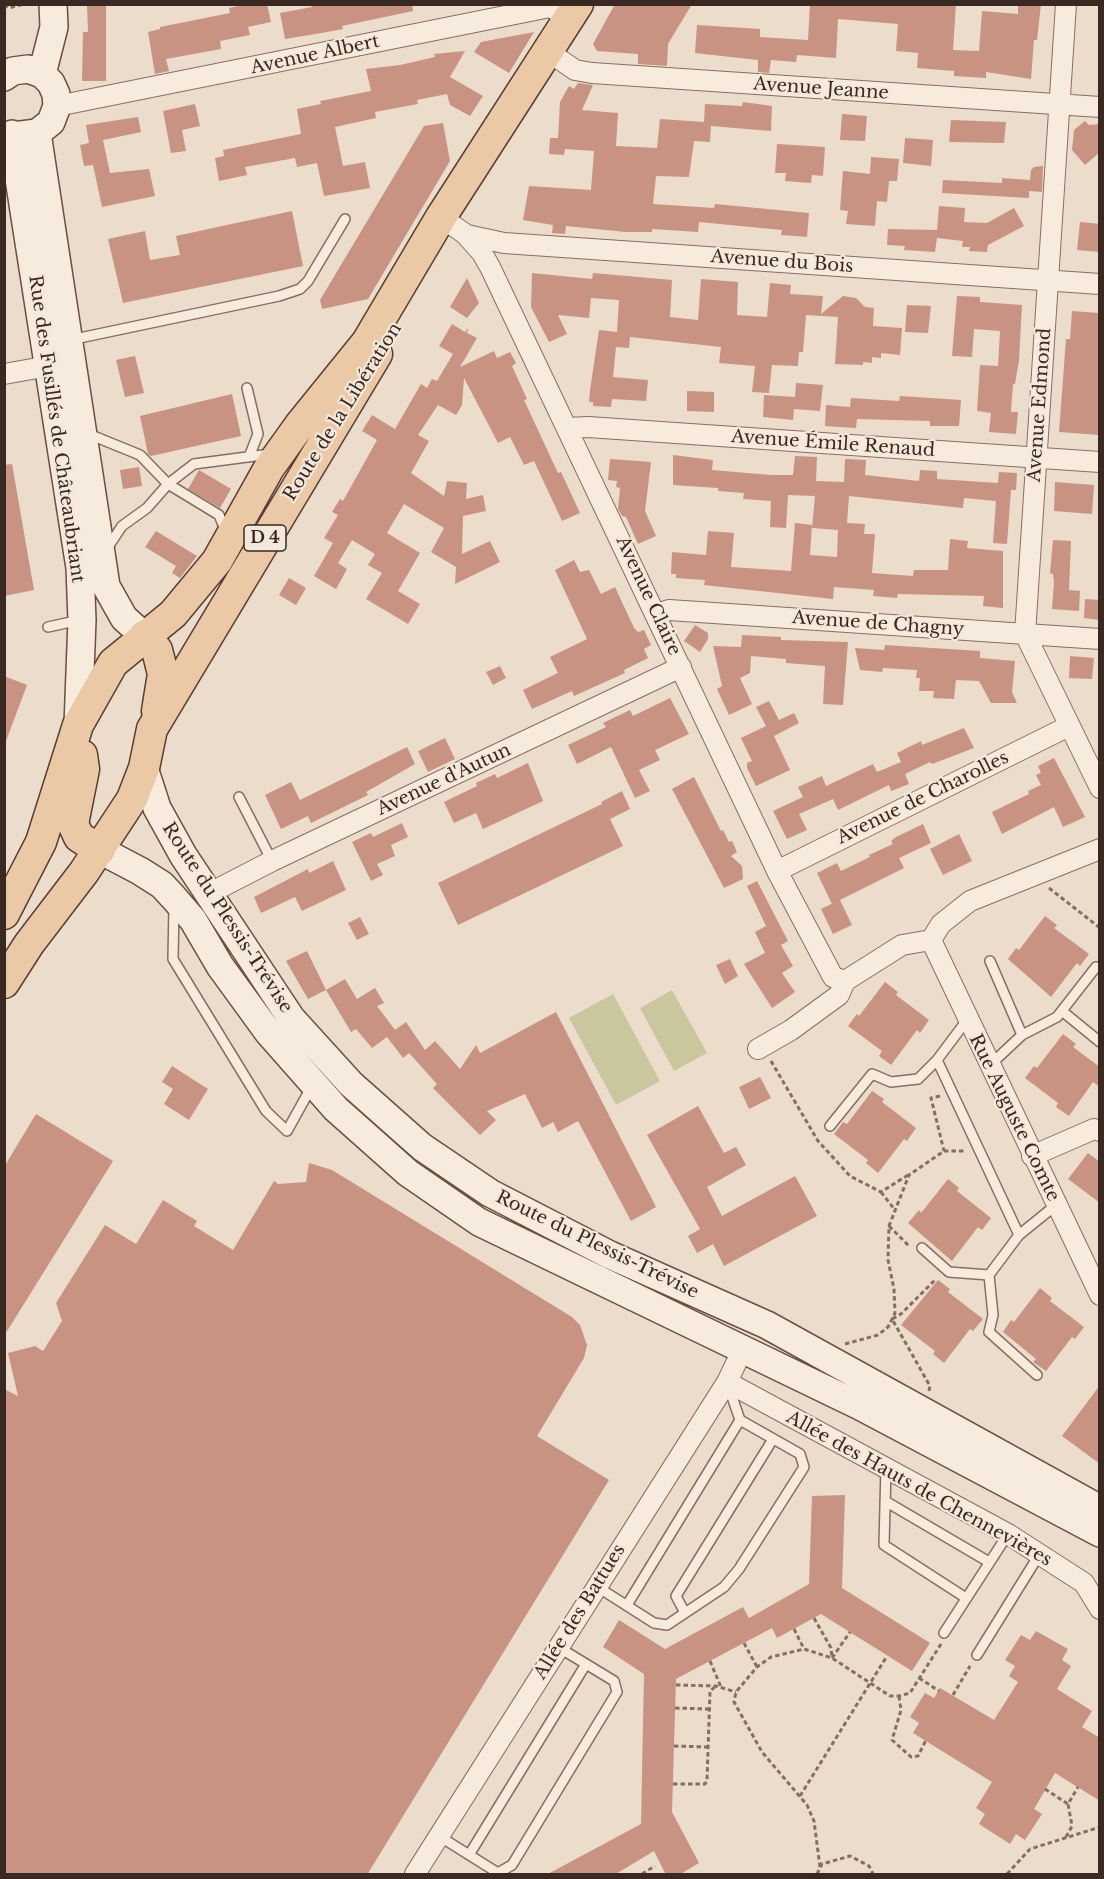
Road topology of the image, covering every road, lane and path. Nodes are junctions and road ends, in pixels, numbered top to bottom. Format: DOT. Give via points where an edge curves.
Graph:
graph roads {
  1 [pos="24,4"];
  2 [pos="53,4"];
  3 [pos="1066,4"];
  4 [pos="4,5"];
  5 [pos="574,11"];
  6 [pos="549,52"];
  7 [pos="42,74"];
  8 [pos="4,77"];
  9 [pos="1060,105"];
  10 [pos="57,106"];
  11 [pos="1100,107"];
  12 [pos="18,132"];
  13 [pos="345,219"];
  14 [pos="454,226"];
  15 [pos="1048,281"];
  16 [pos="1100,284"];
  17 [pos="62,356"];
  18 [pos="4,374"];
  19 [pos="247,388"];
  20 [pos="567,428"];
  21 [pos="83,432"];
  22 [pos="281,452"];
  23 [pos="249,457"];
  24 [pos="1036,458"];
  25 [pos="1100,462"];
  26 [pos="168,484"];
  27 [pos="229,540"];
  28 [pos="102,557"];
  29 [pos="657,614"];
  30 [pos="82,620"];
  31 [pos="48,627"];
  32 [pos="1025,634"];
  33 [pos="144,636"];
  34 [pos="1100,639"];
  35 [pos="681,667"];
  36 [pos="78,725"];
  37 [pos="1069,726"];
  38 [pos="152,729"];
  39 [pos="144,768"];
  40 [pos="1100,788"];
  41 [pos="239,797"];
  42 [pos="173,814"];
  43 [pos="100,849"];
  44 [pos="1100,849"];
  45 [pos="272,861"];
  46 [pos="202,864"];
  47 [pos="777,871"];
  48 [pos="1040,872"];
  49 [pos="208,894"];
  50 [pos="174,898"];
  51 [pos="4,914"];
  52 [pos="1100,928"];
  53 [pos="931,940"];
  54 [pos="990,961"];
  55 [pos="1096,967"];
  56 [pos="845,981"];
  57 [pos="4,983"];
  58 [pos="1062,1011"];
  59 [pos="967,1020"];
  60 [pos="1022,1035"];
  61 [pos="1100,1042"];
  62 [pos="758,1049"];
  63 [pos="937,1060"];
  64 [pos="989,1066"];
  65 [pos="322,1073"];
  66 [pos="952,1093"];
  67 [pos="830,1126"];
  68 [pos="1100,1131"];
  69 [pos="944,1151"];
  70 [pos="980,1151"];
  71 [pos="1032,1156"];
  72 [pos="881,1192"];
  73 [pos="1056,1205"];
  74 [pos="895,1210"];
  75 [pos="889,1226"];
  76 [pos="1019,1235"];
  77 [pos="917,1249"];
  78 [pos="949,1272"];
  79 [pos="989,1275"];
  80 [pos="1100,1295"];
  81 [pos="892,1319"];
  82 [pos="755,1320"];
  83 [pos="842,1344"];
  84 [pos="743,1349"];
  85 [pos="1037,1375"];
  86 [pos="727,1382"];
  87 [pos="927,1414"];
  88 [pos="740,1420"];
  89 [pos="773,1439"];
  90 [pos="886,1466"];
  91 [pos="885,1501"];
  92 [pos="1100,1509"];
  93 [pos="1100,1533"];
  94 [pos="1008,1534"];
  95 [pos="1040,1555"];
  96 [pos="989,1562"];
  97 [pos="596,1586"];
  98 [pos="966,1598"];
  99 [pos="627,1605"];
  100 [pos="1100,1609"];
  101 [pos="684,1613"];
  102 [pos="814,1618"];
  103 [pos="794,1629"];
  104 [pos="850,1632"];
  105 [pos="944,1633"];
  106 [pos="744,1643"];
  107 [pos="558,1647"];
  108 [pos="804,1649"];
  109 [pos="977,1655"];
  110 [pos="887,1656"];
  111 [pos="832,1658"];
  112 [pos="710,1661"];
  113 [pos="586,1664"];
  114 [pos="757,1667"];
  115 [pos="919,1678"];
  116 [pos="870,1683"];
  117 [pos="676,1684"];
  118 [pos="719,1686"];
  119 [pos="939,1690"];
  120 [pos="736,1692"];
  121 [pos="953,1695"];
  122 [pos="899,1696"];
  123 [pos="675,1708"];
  124 [pos="709,1709"];
  125 [pos="926,1740"];
  126 [pos="674,1746"];
  127 [pos="708,1747"];
  128 [pos="673,1784"];
  129 [pos="1078,1787"];
  130 [pos="1045,1789"];
  131 [pos="800,1796"];
  132 [pos="1068,1804"];
  133 [pos="1100,1827"];
  134 [pos="439,1836"];
  135 [pos="1066,1837"];
  136 [pos="469,1855"];
  137 [pos="655,1866"];
  138 [pos="820,1867"];
  139 [pos="415,1875"];
  140 [pos="642,1875"];
  141 [pos="817,1875"];
  142 [pos="873,1875"];
  143 [pos="1007,1875"];
  1 -- 4 [label="path" via="9,8"];
  2 -- 7 [label="main road" via="54,27"];
  3 -- 9 [label="street, Avenue Edmond"];
  5 -- 6 [label="main road, Route de la Libération / D 4"];
  5 -- 10 [label="street, Avenue Albert" via="550,7"];
  6 -- 9 [label="street, Avenue Jeanne" via="575,70 592,73"];
  6 -- 14 [label="main road, Route de la Libération / D 4" via="515,122"];
  7 -- 8 [label="main road" via="28,69"];
  7 -- 10 [label="main road" via="51,83"];
  9 -- 11 [label="street, Avenue Jeanne"];
  9 -- 15 [label="street, Avenue Edmond"];
  10 -- 12 [label="main road" via="51,122"];
  12 -- 17 [label="main road, Rue des Fusillés de Châteaubriant"];
  13 -- 17 [label="lane" via="300,289"];
  14 -- 15 [label="street, Avenue du Bois" via="489,242"];
  14 -- 20 [label="street, Avenue Claire" via="482,253 490,267"];
  14 -- 22 [label="main road, Route de la Libération / D 4"];
  14 -- 38 [label="main road, Route de la Libération / D 4"];
  15 -- 16 [label="street, Avenue du Bois"];
  15 -- 24 [label="street, Avenue Edmond"];
  17 -- 18 [label="street"];
  17 -- 21 [label="main road, Rue des Fusillés de Châteaubriant"];
  17 -- 30 [label="main road, Rue des Fusillés de Châteaubriant"];
  19 -- 23 [label="lane" via="258,434"];
  20 -- 24 [label="street, Avenue Émile Renaud"];
  20 -- 29 [label="street, Avenue Claire"];
  21 -- 26 [label="lane" via="140,455"];
  21 -- 28 [label="main road, Rue des Fusillés de Châteaubriant"];
  22 -- 23 [label="lane"];
  22 -- 27 [label="main road, Route de la Libération / D 4"];
  23 -- 26 [label="lane" via="194,464"];
  24 -- 25 [label="street, Avenue Émile Renaud"];
  24 -- 32 [label="street, Avenue Edmond"];
  26 -- 27 [label="lane" via="219,515"];
  26 -- 28 [label="lane" via="147,508 122,526"];
  27 -- 33 [label="main road, Route de la Libération / D 4" via="194,592"];
  28 -- 33 [label="main road, Rue des Fusillés de Châteaubriant" via="106,586 124,618"];
  29 -- 32 [label="street, Avenue de Chagny" via="669,610"];
  29 -- 35 [label="street, Avenue Claire"];
  30 -- 31 [label="lane"];
  30 -- 36 [label="main road, Rue des Fusillés de Châteaubriant"];
  32 -- 34 [label="street, Avenue de Chagny"];
  32 -- 37 [label="street, Avenue Edmond"];
  33 -- 36 [label="main road, Route de la Libération / D 4" via="113,663"];
  33 -- 38 [label="main road" via="157,650 163,674"];
  35 -- 45 [label="street, Avenue d'Autun"];
  35 -- 47 [label="street, Avenue Claire"];
  36 -- 43 [label="main road" via="84,769 74,825 79,837"];
  36 -- 51 [label="main road, Route de la Libération / D 4" via="41,842"];
  37 -- 40 [label="street, Avenue Edmond"];
  37 -- 47 [label="street, Avenue de Charolles"];
  38 -- 39 [label="main road, Route de la Libération / D 4"];
  39 -- 42 [label="lane"];
  39 -- 43 [label="main road, Route de la Libération / D 4" via="132,799"];
  39 -- 49 [label="main road, Route du Plessis-Trévise" via="160,814"];
  41 -- 45 [label="lane"];
  43 -- 50 [label="main road, Route du Plessis-Trévise" via="162,885"];
  43 -- 57 [label="main road, Route de la Libération / D 4"];
  44 -- 48 [label="street"];
  45 -- 49 [label="street, Avenue d'Autun"];
  46 -- 49 [label="lane" via="208,874"];
  47 -- 56 [label="street, Avenue Claire" via="833,977"];
  48 -- 52 [label="path" via="1052,893"];
  48 -- 53 [label="street" via="970,902 941,924"];
  49 -- 65 [label="main road, Route du Plessis-Trévise" via="291,1018"];
  50 -- 65 [label="main road, Route du Plessis-Trévise" via="268,1032"];
  50 -- 65 [label="lane" via="173,959 266,1111 287,1131"];
  53 -- 56 [label="street" via="902,945"];
  53 -- 59 [label="street, Rue Auguste Comte"];
  54 -- 60 [label="lane"];
  55 -- 58 [label="lane"];
  56 -- 62 [label="street" via="839,995"];
  58 -- 60 [label="lane"];
  58 -- 61 [label="lane"];
  59 -- 63 [label="lane"];
  59 -- 64 [label="street, Rue Auguste Comte"];
  60 -- 64 [label="lane"];
  63 -- 66 [label="lane"];
  63 -- 67 [label="lane" via="918,1079 891,1082 872,1074"];
  64 -- 71 [label="street, Rue Auguste Comte"];
  65 -- 82 [label="main road, Route du Plessis-Trévise" via="351,1084 422,1147 490,1192 610,1255"];
  65 -- 84 [label="main road, Route du Plessis-Trévise" via="336,1109 408,1173 479,1222"];
  66 -- 69 [label="path" via="931,1098"];
  66 -- 70 [label="lane"];
  68 -- 71 [label="street" via="1094,1129"];
  69 -- 70 [label="path"];
  69 -- 74 [label="path" via="909,1175"];
  70 -- 76 [label="lane"];
  71 -- 73 [label="street, Rue Auguste Comte"];
  72 -- 74 [label="path"];
  73 -- 76 [label="lane"];
  73 -- 80 [label="street, Rue Auguste Comte"];
  74 -- 75 [label="path"];
  75 -- 77 [label="path"];
  75 -- 81 [label="path"];
  76 -- 79 [label="lane"];
  77 -- 78 [label="lane"];
  78 -- 79 [label="lane"];
  78 -- 81 [label="path" via="930,1281"];
  79 -- 85 [label="lane" via="993,1315 989,1332"];
  81 -- 83 [label="path" via="878,1335"];
  81 -- 87 [label="path" via="930,1386"];
  82 -- 84 [label="street" via="759,1343"];
  82 -- 84 [label="street" via="735,1330"];
  82 -- 87 [label="main road, Route du Plessis-Trévise"];
  84 -- 86 [label="street, Allée des Battues"];
  84 -- 93 [label="main road, Route du Plessis-Trévise"];
  86 -- 88 [label="lane"];
  86 -- 90 [label="street, Allée des Hauts de Chennevières"];
  86 -- 97 [label="street, Allée des Battues"];
  87 -- 92 [label="main road, Route du Plessis-Trévise"];
  88 -- 89 [label="lane"];
  88 -- 99 [label="lane"];
  89 -- 101 [label="lane" via="676,1596"];
  89 -- 101 [label="lane" via="800,1454 804,1467 740,1569 724,1587"];
  90 -- 91 [label="lane"];
  90 -- 94 [label="street, Allée des Hauts de Chennevières"];
  91 -- 96 [label="lane"];
  91 -- 98 [label="lane" via="884,1545"];
  94 -- 95 [label="street, Allée des Hauts de Chennevières"];
  94 -- 96 [label="lane"];
  95 -- 100 [label="street, Allée des Hauts de Chennevières" via="1084,1583"];
  95 -- 109 [label="lane"];
  96 -- 98 [label="lane"];
  97 -- 99 [label="lane"];
  97 -- 107 [label="street, Allée des Battues"];
  98 -- 105 [label="lane"];
  99 -- 101 [label="lane" via="654,1623 667,1625"];
  102 -- 111 [label="path" via="831,1648"];
  103 -- 108 [label="path"];
  104 -- 111 [label="path"];
  105 -- 115 [label="path" via="942,1643"];
  106 -- 114 [label="path"];
  107 -- 113 [label="lane"];
  107 -- 134 [label="street, Allée des Battues"];
  108 -- 111 [label="path"];
  108 -- 114 [label="path" via="771,1657"];
  109 -- 121 [label="path"];
  110 -- 116 [label="path"];
  111 -- 116 [label="path"];
  112 -- 118 [label="path"];
  113 -- 136 [label="lane"];
  113 -- 136 [label="lane" via="614,1681 617,1692 512,1865 498,1873"];
  114 -- 120 [label="path"];
  115 -- 119 [label="path"];
  115 -- 122 [label="path" via="910,1693"];
  116 -- 122 [label="path" via="890,1696"];
  116 -- 131 [label="path"];
  117 -- 118 [label="path"];
  118 -- 120 [label="path"];
  118 -- 124 [label="path" via="710,1691"];
  120 -- 131 [label="path" via="734,1702 749,1732"];
  122 -- 125 [label="path" via="901,1710 892,1740 911,1757 918,1756"];
  123 -- 124 [label="path"];
  124 -- 127 [label="path"];
  126 -- 127 [label="path"];
  127 -- 128 [label="path" via="705,1784"];
  129 -- 132 [label="path"];
  130 -- 132 [label="path"];
  131 -- 138 [label="path" via="814,1821"];
  132 -- 135 [label="path" via="1072,1826"];
  133 -- 135 [label="path"];
  134 -- 136 [label="lane"];
  134 -- 139 [label="street, Allée des Battues"];
  135 -- 143 [label="path" via="1030,1849"];
  137 -- 140 [label="path"];
  138 -- 141 [label="path"];
  138 -- 142 [label="path" via="831,1859 850,1856 869,1866"];
}
